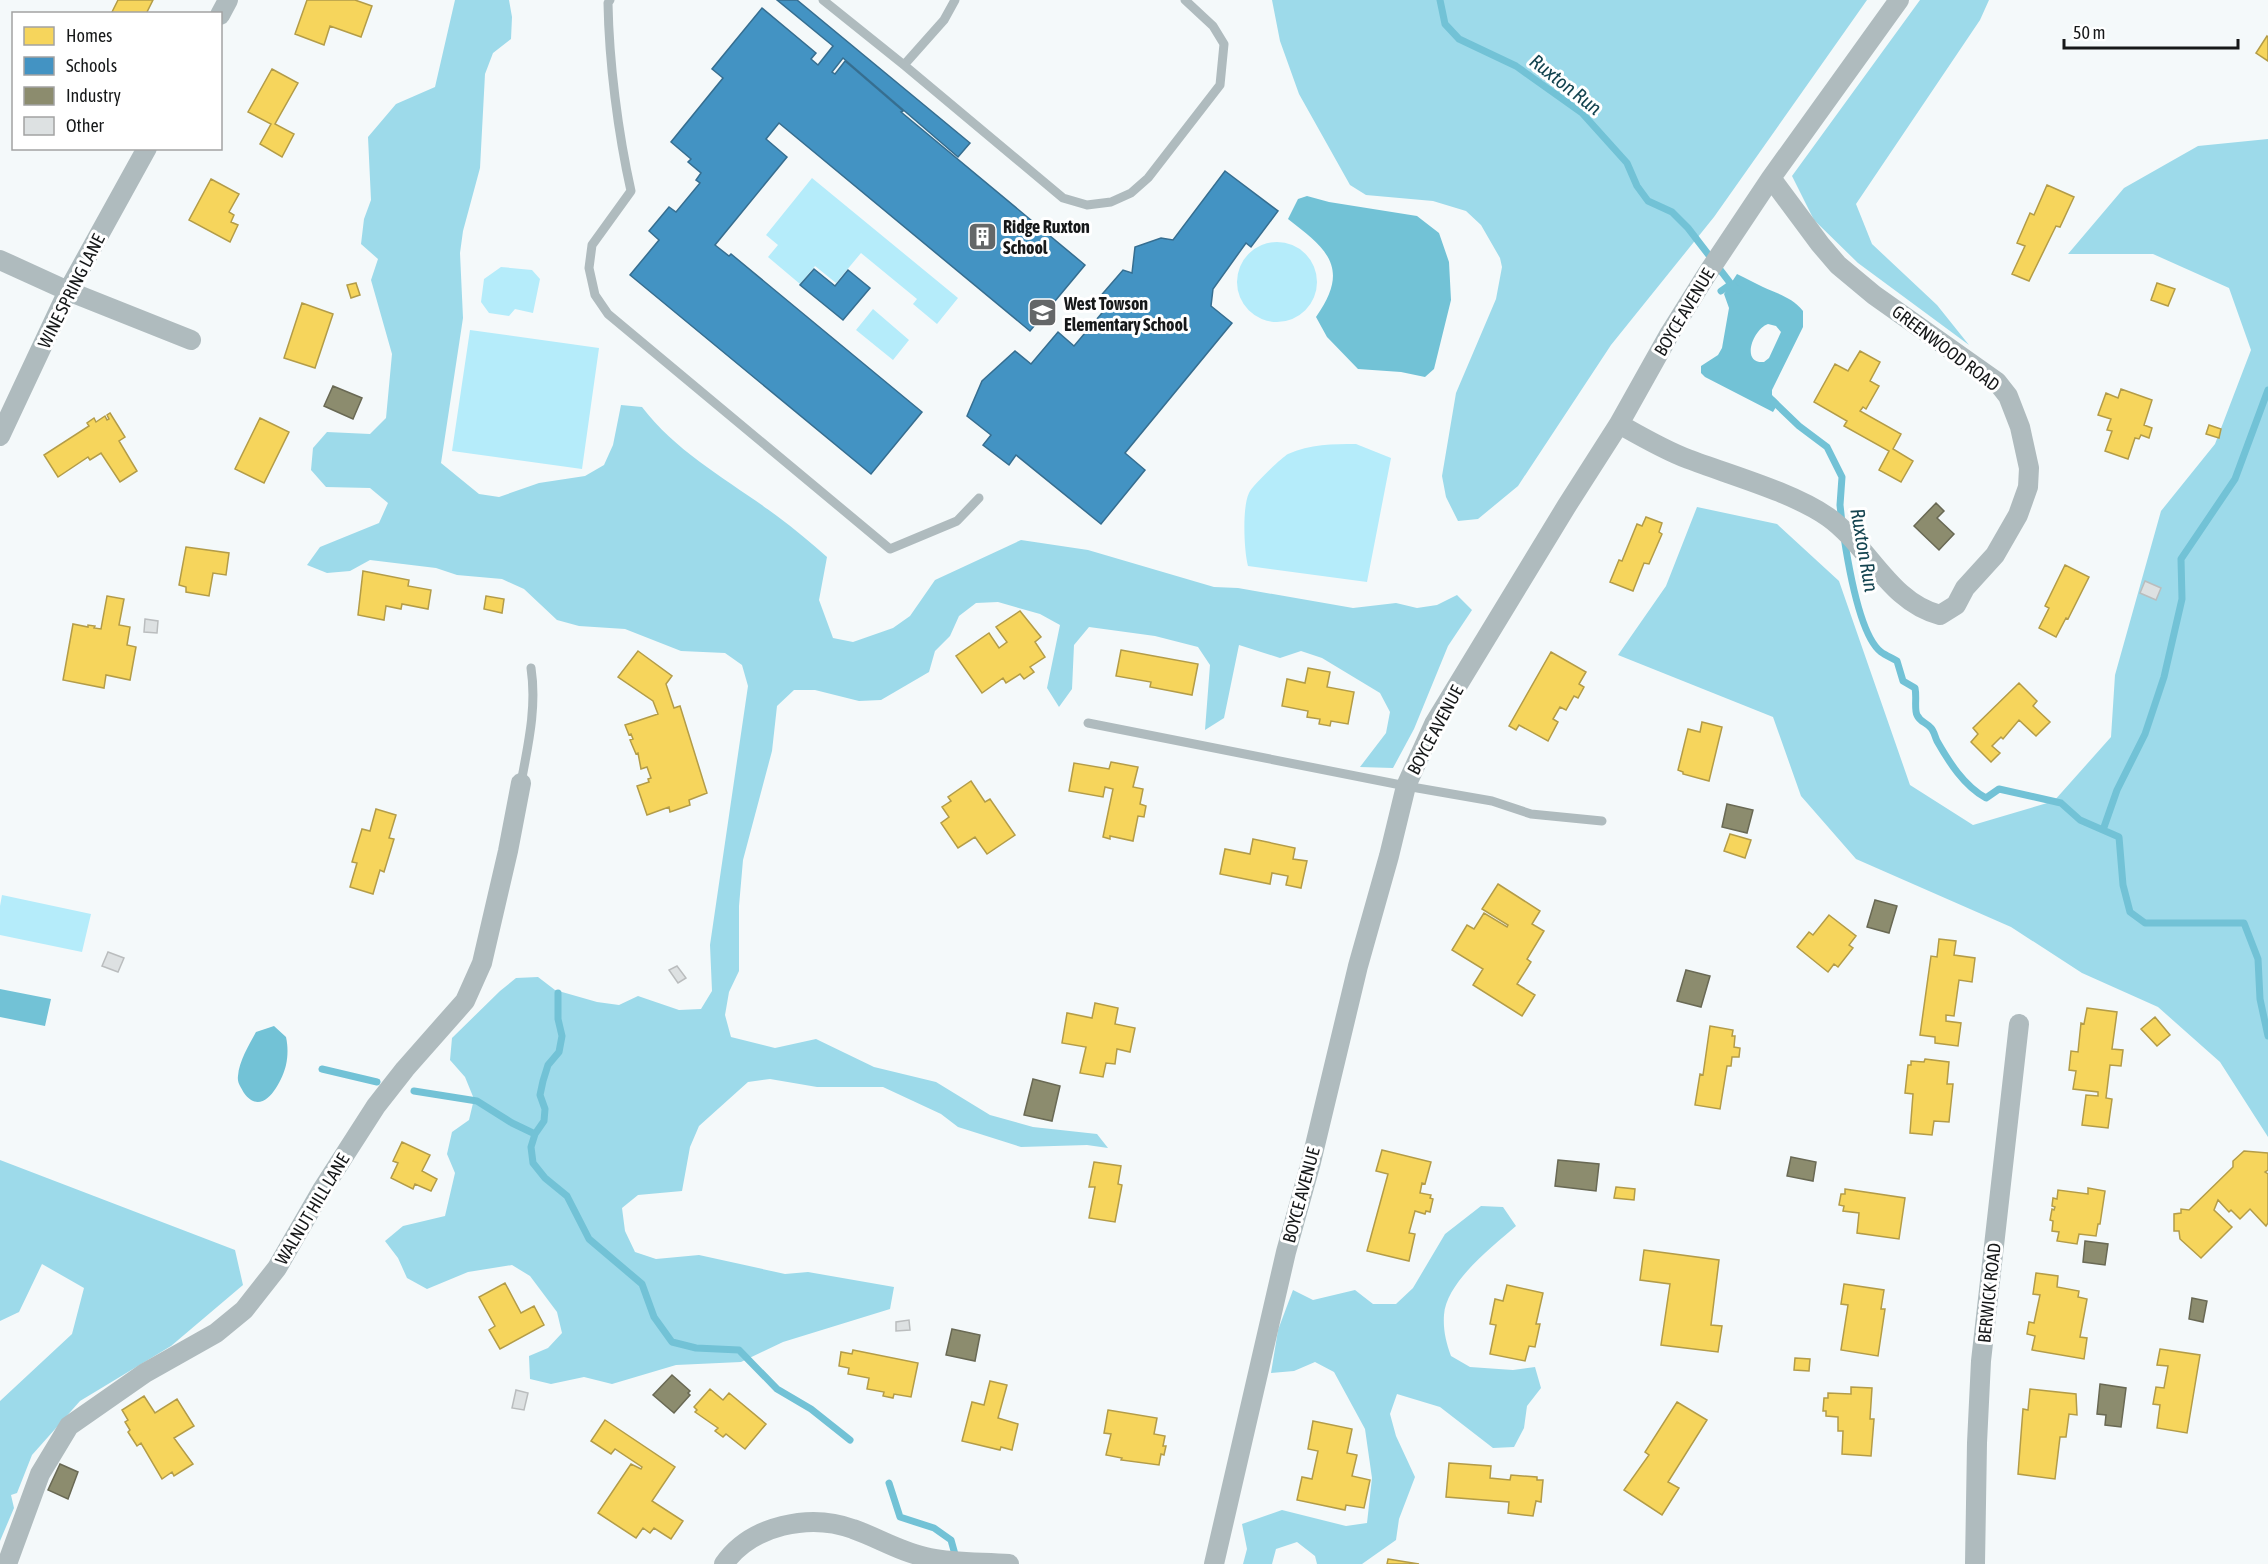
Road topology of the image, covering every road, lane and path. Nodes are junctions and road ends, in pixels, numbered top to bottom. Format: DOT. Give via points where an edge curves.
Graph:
graph roads {
  1 [pos="610,0"];
  2 [pos="823,0"];
  3 [pos="955,0"];
  4 [pos="1185,0"];
  5 [pos="1899,0"];
  6 [pos="904,65"];
  7 [pos="146,150"];
  8 [pos="1771,178"];
  9 [pos="0,260"];
  10 [pos="68,291"];
  11 [pos="191,340"];
  12 [pos="1619,424"];
  13 [pos="0,436"];
  14 [pos="979,498"];
  15 [pos="531,668"];
  16 [pos="1088,723"];
  17 [pos="521,783"];
  18 [pos="1406,786"];
  19 [pos="1602,821"];
  20 [pos="2019,1024"];
  21 [pos="8,1564"];
  22 [pos="724,1564"];
  23 [pos="1009,1564"];
  24 [pos="1214,1564"];
  25 [pos="1974,1564"];
  1 -- 14 [label="lane" via="608,34 631,191 592,245 589,268 595,295 608,314 890,549 957,521"];
  2 -- 6 [label="lane"];
  3 -- 6 [label="lane" via="944,20"];
  4 -- 6 [label="lane" via="1213,26 1224,44 1220,85 1148,178 1131,193 1111,202 1087,205 1063,198"];
  5 -- 8 [label="street, BOYCE AVENUE"];
  7 -- 10 [label="street, WINE SPRING LANE"];
  8 -- 12 [label="street, BOYCE AVENUE" via="1670,333"];
  8 -- 12 [label="street, GREENWOOD ROAD" via="1838,265 1874,296 1997,382 2008,396 2024,444 2028,487 1995,555 1965,588 1956,605 1940,615 1924,611 1893,588 1829,518 1786,497 1664,450"];
  9 -- 10 [label="street"];
  10 -- 11 [label="street"];
  10 -- 13 [label="street, WINE SPRING LANE"];
  12 -- 18 [label="street, BOYCE AVENUE" via="1434,724"];
  15 -- 17 [label="lane" via="532,718"];
  16 -- 18 [label="lane"];
  17 -- 21 [label="street, WALNUT HILL LANE" via="482,963 465,1001 376,1106 277,1268 244,1310 216,1333 145,1373 69,1426 40,1474"];
  18 -- 19 [label="lane" via="1492,801 1531,814"];
  18 -- 24 [label="street, BOYCE AVENUE" via="1284,1263"];
  20 -- 25 [label="street, BERWICK ROAD" via="1981,1361"];
  22 -- 23 [label="street" via="741,1546 776,1527 820,1522 852,1528 894,1548 931,1559"];
}
